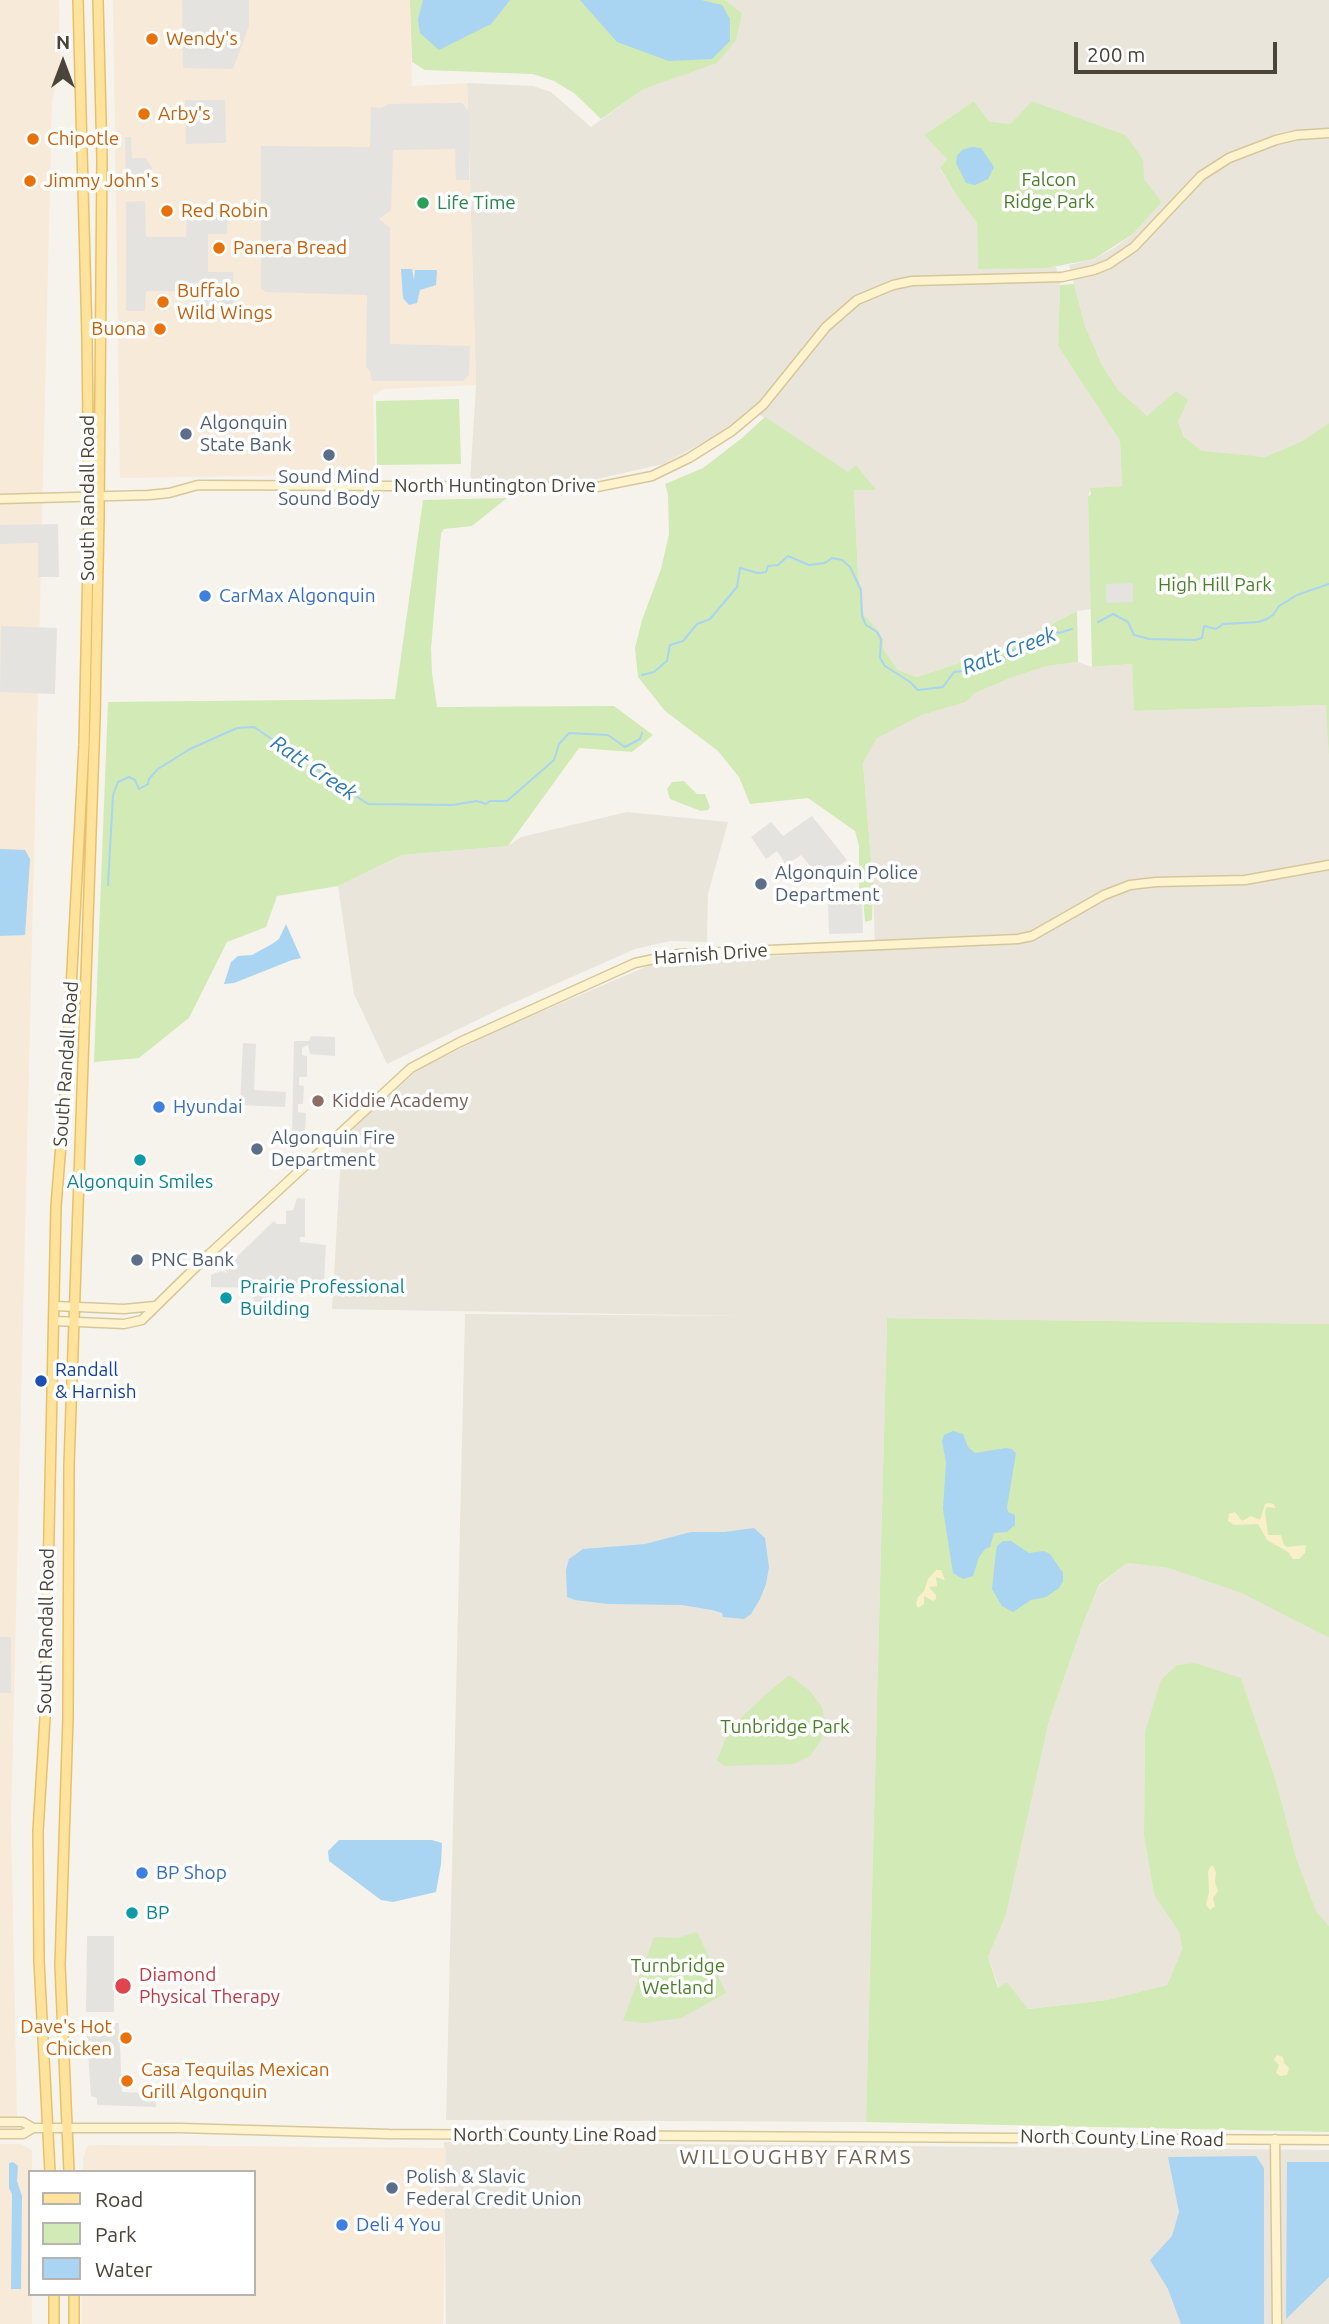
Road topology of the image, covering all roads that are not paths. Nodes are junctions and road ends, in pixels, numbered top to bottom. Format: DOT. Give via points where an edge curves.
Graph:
graph roads {
  1 [pos="78,0"];
  2 [pos="98,0"];
  3 [pos="1329,133"];
  4 [pos="88,496"];
  5 [pos="99,496"];
  6 [pos="0,499"];
  7 [pos="1329,865"];
  8 [pos="55,1306"];
  9 [pos="155,1306"];
  10 [pos="76,1307"];
  11 [pos="55,1321"];
  12 [pos="75,1323"];
  13 [pos="0,2122"];
  14 [pos="33,2128"];
  15 [pos="47,2128"];
  16 [pos="68,2128"];
  17 [pos="0,2134"];
  18 [pos="1275,2139"];
  19 [pos="1329,2140"];
  20 [pos="50,2170"];
  21 [pos="69,2170"];
  22 [pos="54,2296"];
  23 [pos="74,2296"];
  24 [pos="54,2324"];
  25 [pos="74,2324"];
  26 [pos="1277,2324"];
  1 -- 4 [label="main road, South Randall Road"];
  2 -- 5 [label="main road, South Randall Road" via="102,159"];
  3 -- 5 [label="street, North Huntington Drive" via="1276,139 1229,158 1201,176 1134,247 1094,270 1062,277 912,281 857,300 826,327 763,405 732,431 652,476 597,487 198,485 169,493"];
  4 -- 5 [label="street, North Huntington Drive"];
  4 -- 6 [label="street, North Huntington Drive"];
  4 -- 8 [label="main road, South Randall Road" via="83,745 56,1206"];
  5 -- 10 [label="main road, South Randall Road"];
  7 -- 9 [label="street, Harnish Drive" via="1245,880 1130,886 1104,895 1032,936 1006,941 678,954 635,963 411,1068"];
  8 -- 10 [label="street"];
  8 -- 11 [label="main road, South Randall Road"];
  9 -- 10 [label="street"];
  9 -- 12 [label="street, Harnish Drive" via="134,1323"];
  10 -- 12 [label="main road, South Randall Road"];
  11 -- 12 [label="street, Harnish Drive"];
  11 -- 15 [label="main road, South Randall Road" via="38,1831"];
  12 -- 16 [label="main road, South Randall Road" via="60,1965"];
  13 -- 14 [label="street, North County Line Road" via="23,2122"];
  14 -- 15 [label="street, North County Line Road"];
  14 -- 17 [label="street, North County Line Road" via="23,2134"];
  15 -- 16 [label="street, North County Line Road"];
  15 -- 20 [label="main road, South Randall Road"];
  16 -- 18 [label="street, North County Line Road"];
  16 -- 21 [label="main road, South Randall Road"];
  18 -- 19 [label="street, North County Line Road"];
  18 -- 26 [label="street"];
  22 -- 24 [label="main road"];
  23 -- 25 [label="main road"];
}
